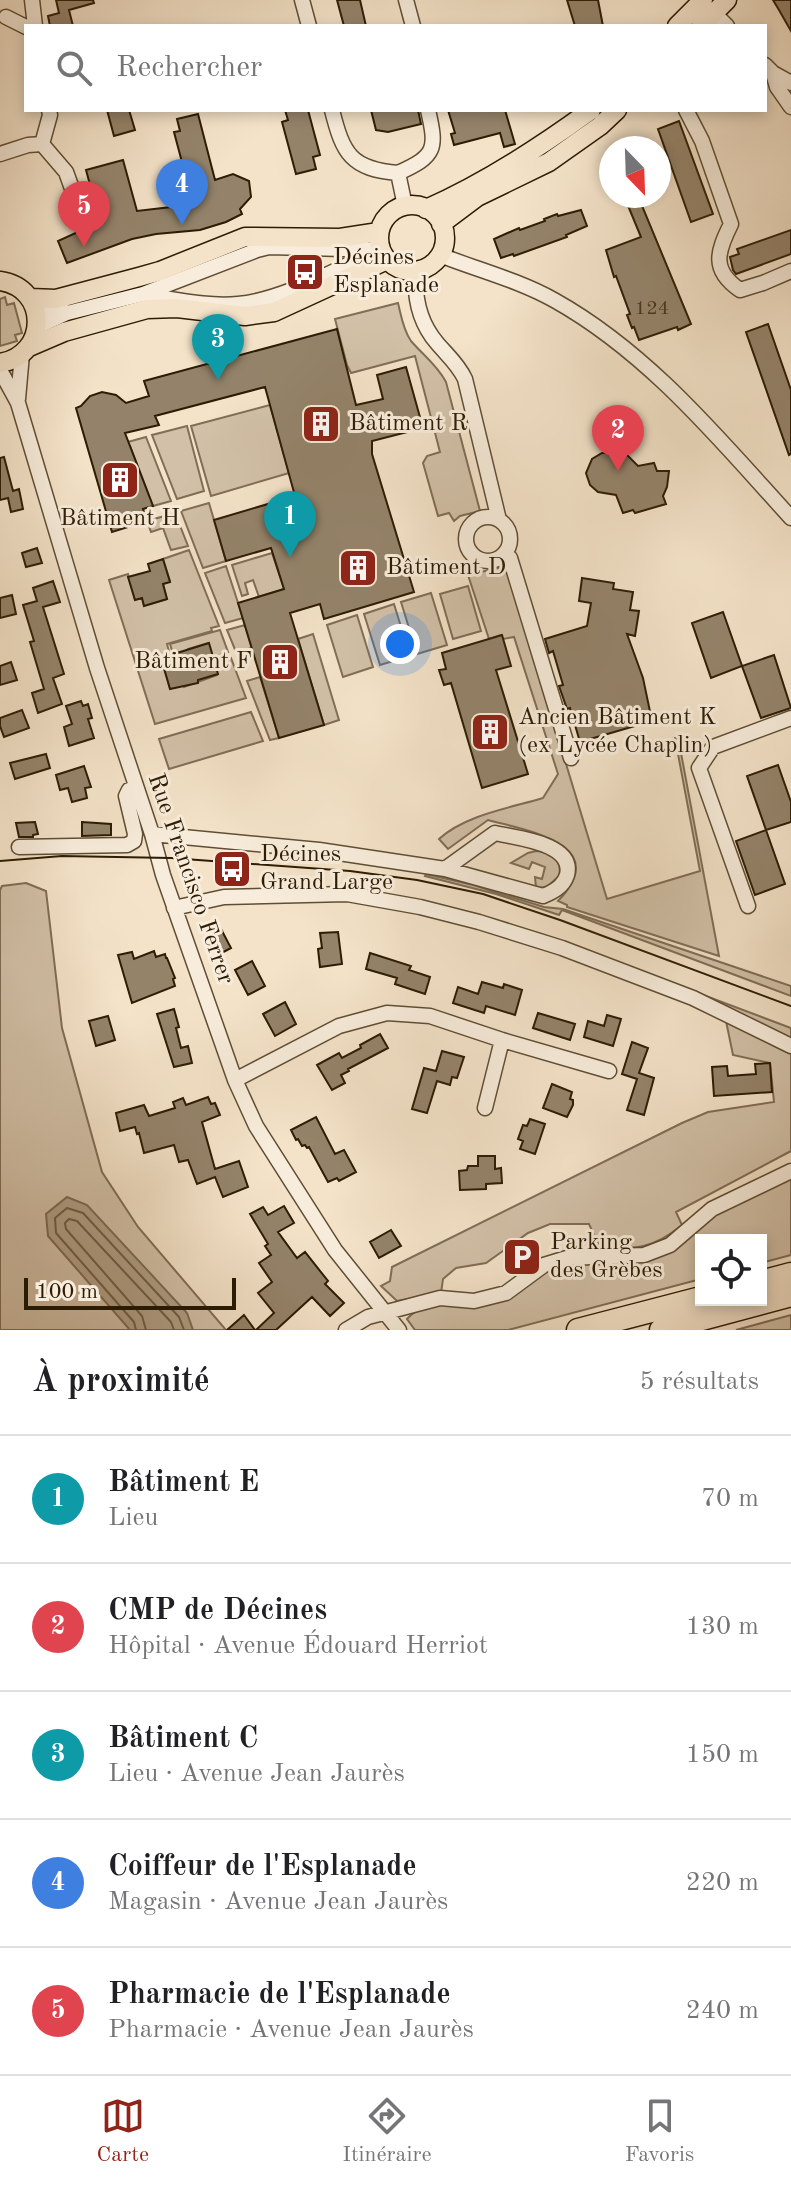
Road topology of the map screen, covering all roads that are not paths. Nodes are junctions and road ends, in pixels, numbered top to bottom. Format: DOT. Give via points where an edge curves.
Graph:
graph roads {
  1 [pos="32,0"];
  2 [pos="302,0"];
  3 [pos="406,0"];
  4 [pos="714,13"];
  5 [pos="6,17"];
  6 [pos="35,24"];
  7 [pos="308,24"];
  8 [pos="412,24"];
  9 [pos="683,24"];
  10 [pos="24,26"];
  11 [pos="769,69"];
  12 [pos="791,83"];
  13 [pos="791,107"];
  14 [pos="49,112"];
  15 [pos="333,112"];
  16 [pos="428,112"];
  17 [pos="588,112"];
  18 [pos="615,112"];
  19 [pos="687,112"];
  20 [pos="42,144"];
  21 [pos="0,154"];
  22 [pos="398,173"];
  23 [pos="405,206"];
  24 [pos="426,209"];
  25 [pos="82,216"];
  26 [pos="441,224"];
  27 [pos="382,247"];
  28 [pos="440,255"];
  29 [pos="416,271"];
  30 [pos="791,271"];
  31 [pos="0,281"];
  32 [pos="143,294"];
  33 [pos="32,303"];
  34 [pos="67,313"];
  35 [pos="37,327"];
  36 [pos="25,351"];
  37 [pos="0,363"];
  38 [pos="0,370"];
  39 [pos="18,403"];
  40 [pos="791,518"];
  41 [pos="499,520"];
  42 [pos="505,553"];
  43 [pos="791,718"];
  44 [pos="571,758"];
  45 [pos="136,788"];
  46 [pos="152,834"];
  47 [pos="19,847"];
  48 [pos="445,869"];
  49 [pos="748,906"];
  50 [pos="174,908"];
  51 [pos="502,1040"];
  52 [pos="791,1046"];
  53 [pos="609,1071"];
  54 [pos="235,1080"];
  55 [pos="485,1108"];
  56 [pos="791,1171"];
  57 [pos="791,1274"];
  58 [pos="767,1280"];
  59 [pos="791,1295"];
  60 [pos="695,1300"];
  61 [pos="385,1313"];
  62 [pos="346,1330"];
  63 [pos="399,1330"];
  64 [pos="578,1330"];
  65 [pos="661,1330"];
  1 -- 6 [label="street"];
  2 -- 7 [label="street"];
  3 -- 8 [label="street"];
  4 -- 9 [label="main road"];
  5 -- 10 [label="street"];
  11 -- 12 [label="street"];
  11 -- 13 [label="street"];
  14 -- 20 [label="street"];
  15 -- 22 [label="street" via="343,146 356,161 374,171"];
  16 -- 22 [label="street" via="435,138 429,154"];
  17 -- 24 [label="main road" via="538,149"];
  18 -- 26 [label="main road" via="549,162 477,197"];
  19 -- 30 [label="street" via="731,224 719,252 726,280 740,290"];
  20 -- 21 [label="street"];
  20 -- 25 [label="street" via="66,172"];
  22 -- 23 [label="street"];
  23 -- 24 [label="main road"];
  23 -- 27 [label="main road" via="389,215"];
  24 -- 26 [label="main road"];
  26 -- 28 [label="main road" via="445,240"];
  27 -- 29 [label="main road" via="400,269"];
  27 -- 32 [label="street" via="269,247"];
  27 -- 32 [label="street" via="251,302"];
  27 -- 33 [label="main road" via="340,238 245,237 160,271"];
  27 -- 36 [label="main road" via="274,312 245,316 147,309 64,332"];
  28 -- 29 [label="main road"];
  28 -- 40 [label="street" via="518,283 605,333 687,403"];
  29 -- 41 [label="street" via="423,325 465,379"];
  31 -- 33 [label="main road" via="16,286"];
  32 -- 34 [label="street"];
  33 -- 34 [label="street"];
  33 -- 35 [label="main road"];
  34 -- 35 [label="street"];
  35 -- 36 [label="main road"];
  36 -- 37 [label="main road"];
  36 -- 39 [label="street, Rue Francisco Ferrer"];
  38 -- 39 [label="street, Rue Francisco Ferrer"];
  39 -- 45 [label="street, Rue Francisco Ferrer"];
  41 -- 42 [label="street" via="508,531"];
  41 -- 42 [label="street" via="485,518 472,524 466,544 479,560 493,561"];
  42 -- 44 [label="street"];
  43 -- 49 [label="street" via="713,747 699,768"];
  45 -- 46 [label="street, Rue Francisco Ferrer"];
  45 -- 47 [label="street" via="126,796 135,834 127,845"];
  46 -- 48 [label="street"];
  46 -- 50 [label="street, Rue Francisco Ferrer"];
  48 -- 48 [label="street" via="495,833 544,844 567,866 560,887 543,896"];
  50 -- 52 [label="street" via="224,897 347,894 420,907 562,948 693,998"];
  50 -- 54 [label="street, Rue Francisco Ferrer"];
  51 -- 53 [label="street"];
  51 -- 54 [label="street" via="430,1016 387,1013 339,1026"];
  51 -- 55 [label="street"];
  54 -- 61 [label="street, Rue Francisco Ferrer" via="256,1126 335,1250"];
  56 -- 61 [label="street" via="712,1209 670,1245 644,1255 567,1258 544,1265 506,1293 474,1301 440,1298"];
  57 -- 58 [label="highway"];
  59 -- 65 [label="highway"];
  60 -- 64 [label="highway"];
  61 -- 62 [label="street"];
  61 -- 63 [label="street, Rue Francisco Ferrer"];
}
